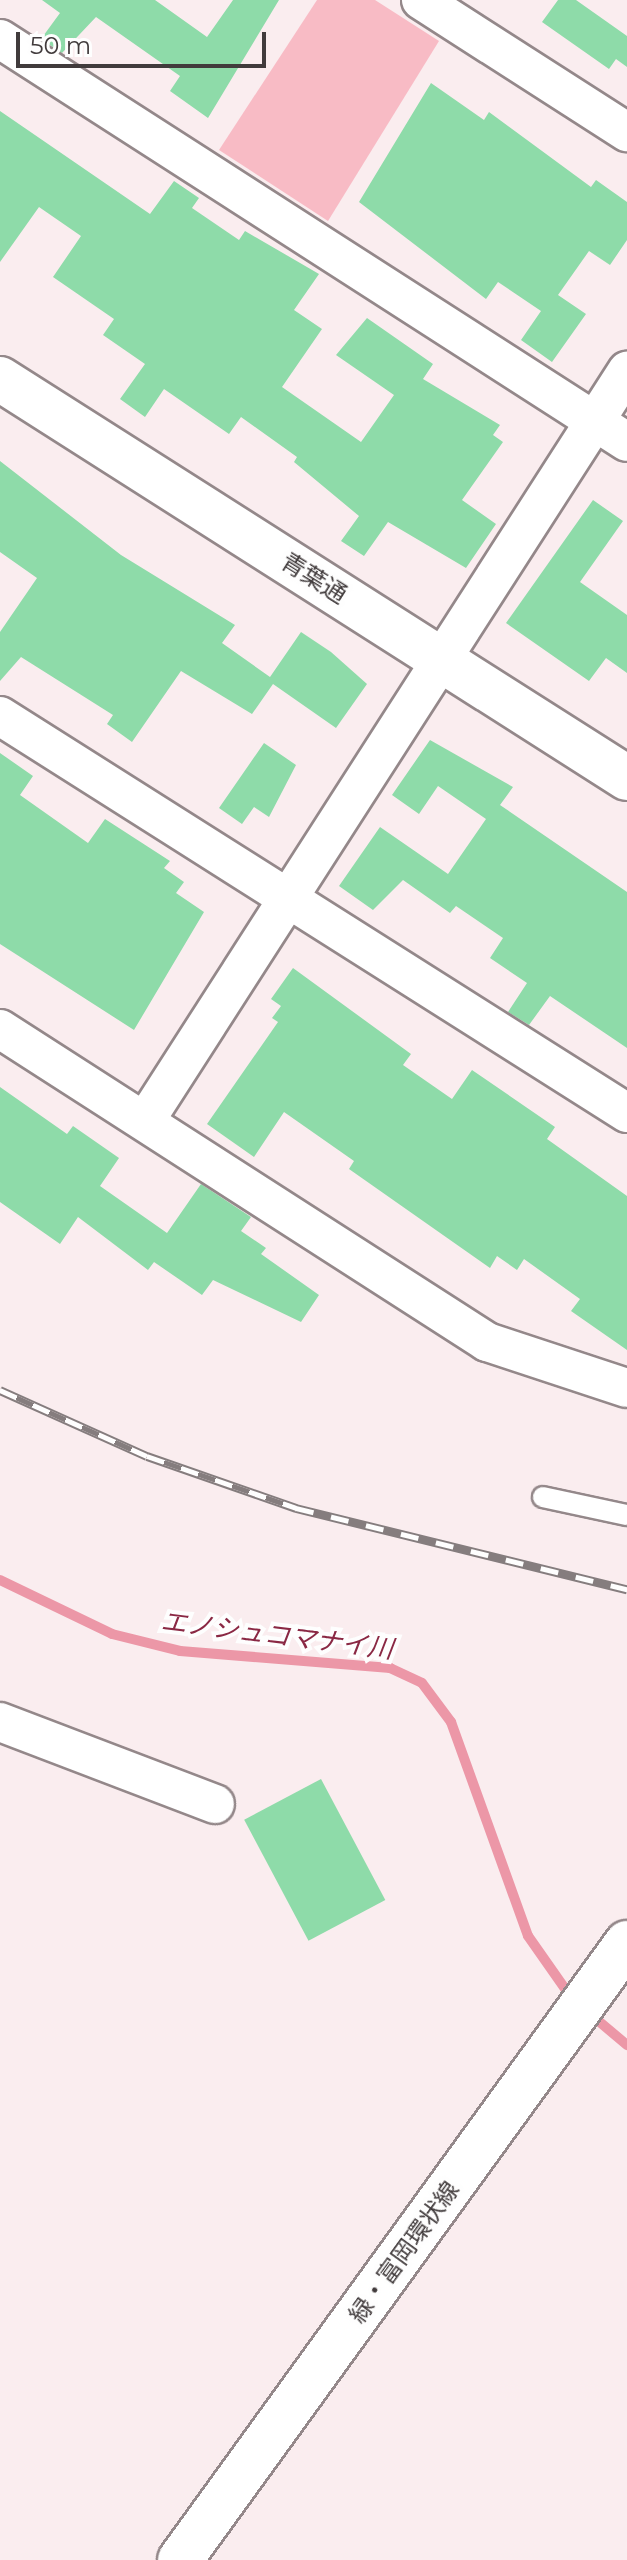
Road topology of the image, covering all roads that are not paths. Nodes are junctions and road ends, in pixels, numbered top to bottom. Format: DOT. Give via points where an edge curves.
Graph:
graph roads {
  1 [pos="421,0"];
  2 [pos="0,39"];
  3 [pos="627,132"];
  4 [pos="627,371"];
  5 [pos="0,379"];
  6 [pos="595,421"];
  7 [pos="627,442"];
  8 [pos="443,661"];
  9 [pos="0,716"];
  10 [pos="627,778"];
  11 [pos="288,899"];
  12 [pos="0,1029"];
  13 [pos="627,1113"];
  14 [pos="145,1121"];
  15 [pos="627,1388"];
  16 [pos="543,1497"];
  17 [pos="627,1515"];
  18 [pos="0,1722"];
  19 [pos="215,1804"];
  20 [pos="627,1943"];
  21 [pos="180,2560"];
  1 -- 3 [label="street"];
  2 -- 6 [label="street"];
  4 -- 6 [label="street"];
  5 -- 8 [label="street, 青葉通"];
  6 -- 7 [label="street"];
  6 -- 8 [label="street"];
  8 -- 10 [label="street, 青葉通"];
  8 -- 11 [label="street"];
  9 -- 11 [label="street"];
  11 -- 13 [label="street"];
  11 -- 14 [label="street"];
  12 -- 14 [label="street"];
  14 -- 15 [label="street" via="487,1342"];
  16 -- 17 [label="lane"];
  18 -- 19 [label="street"];
  20 -- 21 [label="street, 緑・富岡環状線"];
}
